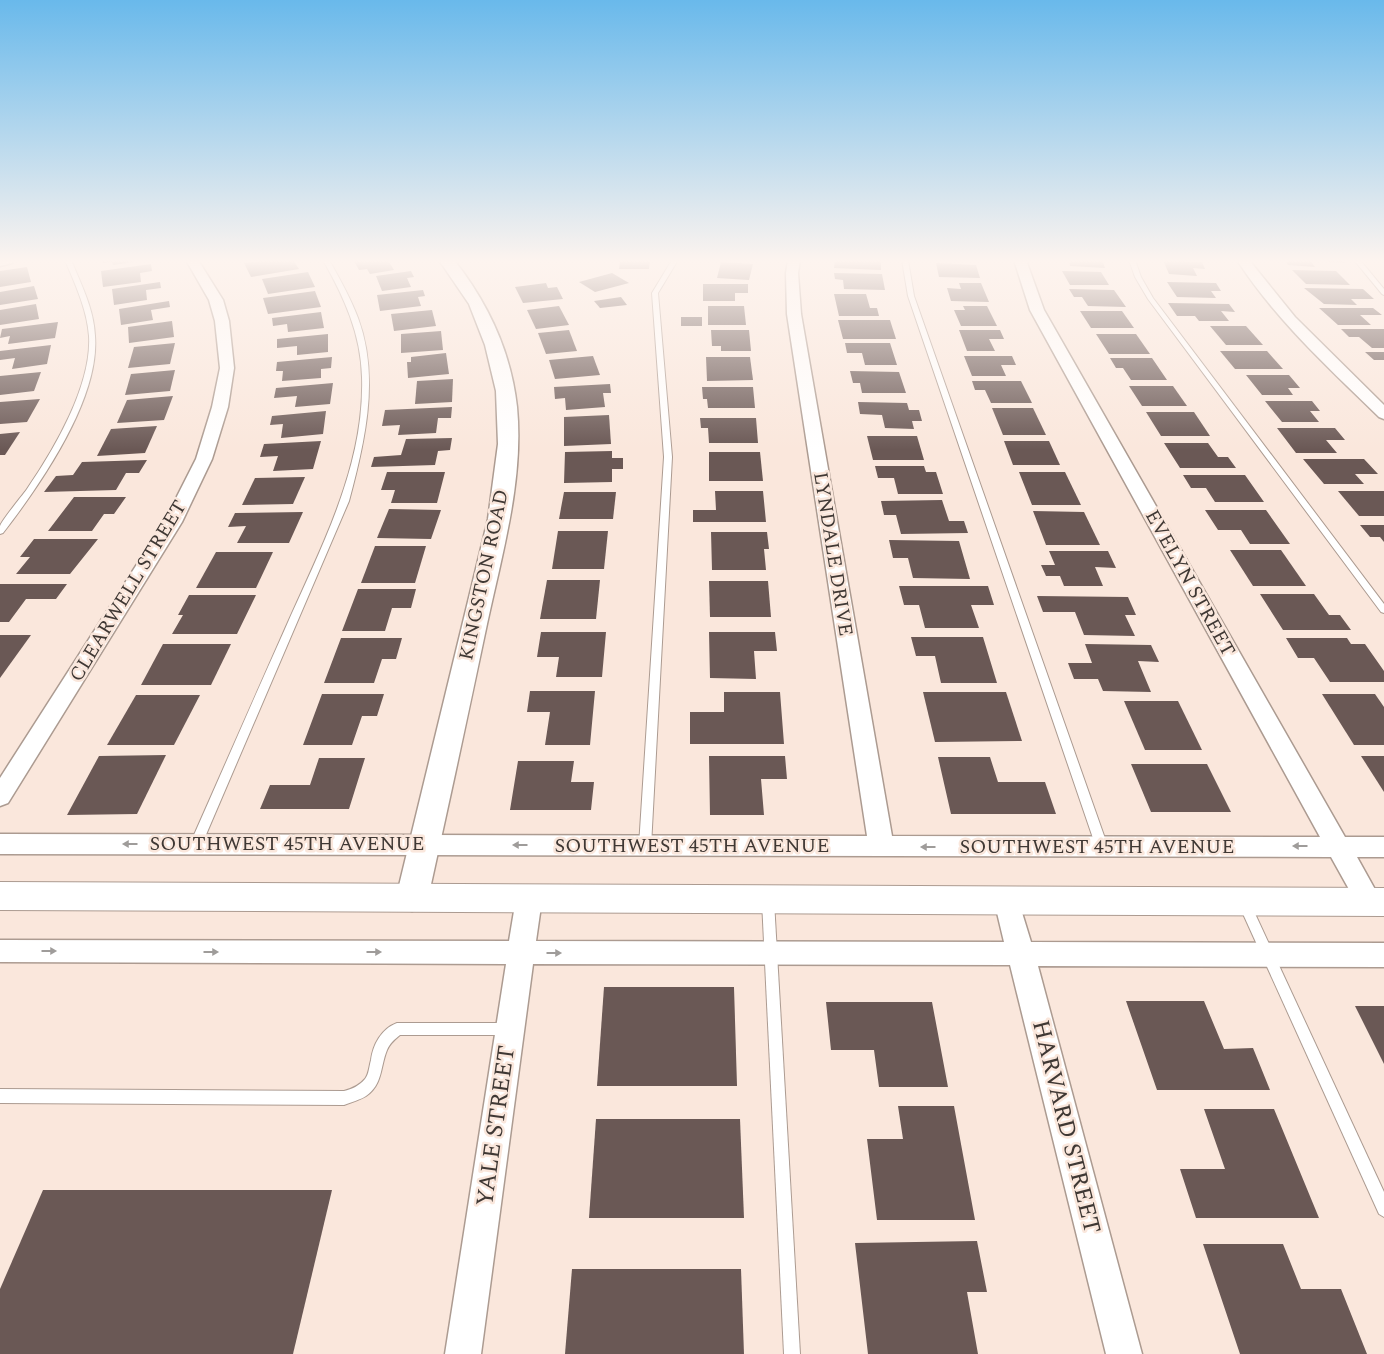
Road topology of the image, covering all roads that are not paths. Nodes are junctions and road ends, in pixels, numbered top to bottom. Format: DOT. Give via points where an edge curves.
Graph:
graph roads {
  1 [pos="89,323"];
  2 [pos="222,323"];
  3 [pos="357,323"];
  4 [pos="485,323"];
  5 [pos="657,323"];
  6 [pos="795,323"];
  7 [pos="920,323"];
  8 [pos="1044,323"];
  9 [pos="1169,323"];
  10 [pos="1294,323"];
  11 [pos="1384,414"];
  12 [pos="0,531"];
  13 [pos="1384,610"];
  14 [pos="0,797"];
  15 [pos="0,844"];
  16 [pos="196,844"];
  17 [pos="424,844"];
  18 [pos="645,846"];
  19 [pos="1338,846"];
  20 [pos="1102,847"];
  21 [pos="1384,847"];
  22 [pos="881,848"];
  23 [pos="0,896"];
  24 [pos="412,898"];
  25 [pos="529,899"];
  26 [pos="768,900"];
  27 [pos="1008,900"];
  28 [pos="1244,901"];
  29 [pos="1376,902"];
  30 [pos="0,950"];
  31 [pos="521,953"];
  32 [pos="771,953"];
  33 [pos="1021,953"];
  34 [pos="1268,954"];
  35 [pos="1384,954"];
  36 [pos="510,1029"];
  37 [pos="0,1096"];
  38 [pos="1384,1209"];
  39 [pos="463,1354"];
  40 [pos="792,1354"];
  41 [pos="1124,1354"];
  1 -- 12 [label="lane" via="92,347 74,414 47,465"];
  2 -- 14 [label="street, CLEARWELL STREET" via="226,368 220,407 204,459 173,522"];
  3 -- 16 [label="lane" via="366,370 359,451 344,501"];
  4 -- 17 [label="street, KINGSTON ROAD" via="501,377 508,418 505,471 499,519"];
  5 -- 18 [label="lane" via="668,457"];
  6 -- 22 [label="street, LYNDALE DRIVE"];
  7 -- 20 [label="lane"];
  8 -- 19 [label="street, EVELYN STREET"];
  9 -- 13 [label="lane"];
  10 -- 11 [label="street"];
  16 -- 15 [label="street, SOUTHWEST 45TH AVENUE, one-way"];
  16 -- 17 [label="street, SOUTHWEST 45TH AVENUE"];
  18 -- 17 [label="street, SOUTHWEST 45TH AVENUE, one-way"];
  17 -- 24 [label="street, KINGSTON ROAD"];
  18 -- 22 [label="street, SOUTHWEST 45TH AVENUE"];
  19 -- 20 [label="street, SOUTHWEST 45TH AVENUE, one-way"];
  19 -- 21 [label="street, SOUTHWEST 45TH AVENUE"];
  19 -- 29 [label="street, EVELYN STREET"];
  20 -- 22 [label="street, SOUTHWEST 45TH AVENUE, one-way"];
  23 -- 24 [label="main road"];
  24 -- 25 [label="main road"];
  25 -- 26 [label="main road"];
  25 -- 31 [label="street, YALE STREET"];
  26 -- 27 [label="main road"];
  26 -- 32 [label="lane"];
  27 -- 28 [label="main road"];
  27 -- 33 [label="street, HARVARD STREET"];
  28 -- 29 [label="main road"];
  28 -- 34 [label="lane"];
  30 -- 31 [label="street, one-way"];
  31 -- 32 [label="street, one-way"];
  31 -- 36 [label="street, YALE STREET"];
  32 -- 33 [label="street"];
  32 -- 40 [label="lane"];
  33 -- 34 [label="street"];
  33 -- 41 [label="street, HARVARD STREET"];
  34 -- 35 [label="street"];
  34 -- 38 [label="lane"];
  36 -- 37 [label="lane" via="397,1029 381,1044 373,1083 361,1094 344,1098"];
  36 -- 39 [label="street, YALE STREET"];
}
